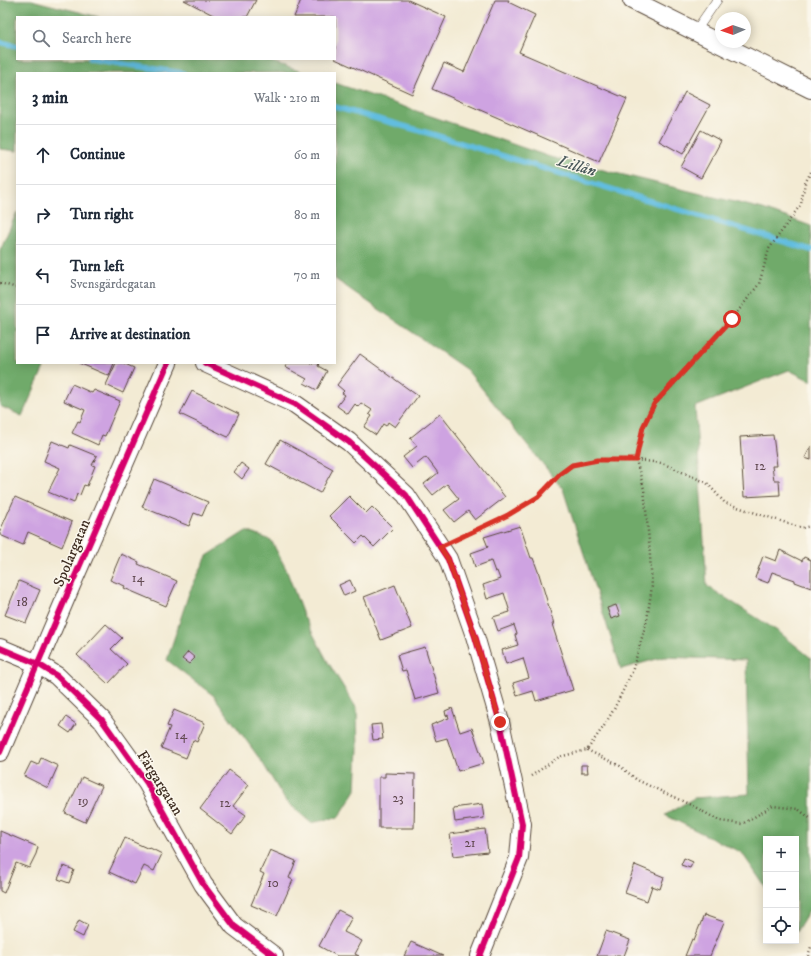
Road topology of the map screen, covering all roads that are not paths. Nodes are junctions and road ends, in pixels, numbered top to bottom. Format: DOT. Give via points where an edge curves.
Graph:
graph roads {
  1 [pos="632,0"];
  2 [pos="717,0"];
  3 [pos="695,32"];
  4 [pos="811,90"];
  5 [pos="168,364"];
  6 [pos="207,364"];
  7 [pos="0,648"];
  8 [pos="38,664"];
  9 [pos="0,752"];
  10 [pos="274,956"];
  11 [pos="480,956"];
  1 -- 3 [label="street"];
  2 -- 3 [label="lane"];
  3 -- 4 [label="street"];
  5 -- 8 [label="street, Spolargatan"];
  6 -- 11 [label="street" via="295,404 349,442 406,495 448,559 475,636 500,722 522,824 519,858"];
  7 -- 8 [label="street, Färgargatan"];
  8 -- 9 [label="street, Spolargatan"];
  8 -- 10 [label="street, Färgargatan" via="57,676 102,720 147,783 203,884 234,926"];
}
